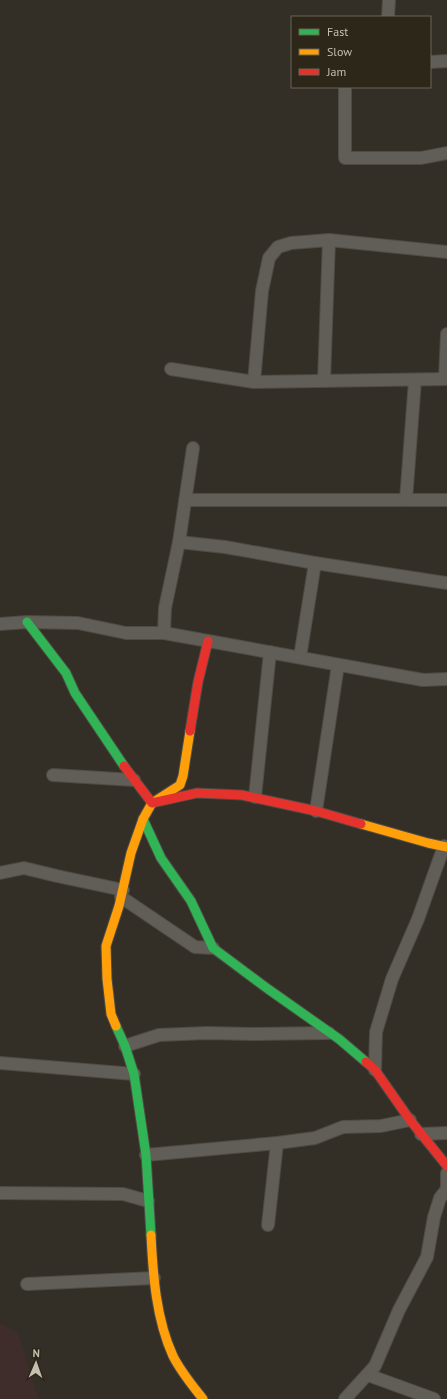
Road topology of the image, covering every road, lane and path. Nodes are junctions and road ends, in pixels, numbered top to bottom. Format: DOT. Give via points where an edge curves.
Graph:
graph roads {
  1 [pos="389,0"];
  2 [pos="388,16"];
  3 [pos="447,61"];
  4 [pos="431,62"];
  5 [pos="345,88"];
  6 [pos="447,153"];
  7 [pos="329,240"];
  8 [pos="447,252"];
  9 [pos="447,334"];
  10 [pos="171,368"];
  11 [pos="446,378"];
  12 [pos="415,380"];
  13 [pos="324,381"];
  14 [pos="254,382"];
  15 [pos="193,448"];
  16 [pos="185,500"];
  17 [pos="406,500"];
  18 [pos="447,500"];
  19 [pos="179,542"];
  20 [pos="315,563"];
  21 [pos="447,583"];
  22 [pos="27,622"];
  23 [pos="0,624"];
  24 [pos="164,633"];
  25 [pos="208,641"];
  26 [pos="270,652"];
  27 [pos="300,657"];
  28 [pos="338,665"];
  29 [pos="447,679"];
  30 [pos="53,775"];
  31 [pos="134,780"];
  32 [pos="255,797"];
  33 [pos="152,802"];
  34 [pos="316,810"];
  35 [pos="143,819"];
  36 [pos="445,846"];
  37 [pos="0,873"];
  38 [pos="122,893"];
  39 [pos="213,948"];
  40 [pos="329,1032"];
  41 [pos="125,1046"];
  42 [pos="0,1064"];
  43 [pos="375,1070"];
  44 [pos="134,1074"];
  45 [pos="410,1120"];
  46 [pos="447,1133"];
  47 [pos="421,1134"];
  48 [pos="277,1143"];
  49 [pos="146,1155"];
  50 [pos="447,1166"];
  51 [pos="447,1173"];
  52 [pos="0,1193"];
  53 [pos="148,1201"];
  54 [pos="268,1225"];
  55 [pos="154,1278"];
  56 [pos="28,1284"];
  57 [pos="368,1375"];
  58 [pos="203,1399"];
  59 [pos="346,1399"];
  60 [pos="434,1399"];
  1 -- 2 [label="street"];
  3 -- 4 [label="street"];
  5 -- 6 [label="street" via="345,158 421,158"];
  7 -- 8 [label="street"];
  7 -- 13 [label="street"];
  7 -- 14 [label="street" via="291,243 278,247 269,258 262,291"];
  9 -- 11 [label="street"];
  10 -- 14 [label="street"];
  11 -- 12 [label="street"];
  12 -- 13 [label="street"];
  12 -- 17 [label="street"];
  13 -- 14 [label="street"];
  15 -- 16 [label="street"];
  16 -- 17 [label="street"];
  16 -- 19 [label="street"];
  17 -- 18 [label="street"];
  19 -- 20 [label="street" via="225,547"];
  19 -- 24 [label="street" via="165,608"];
  20 -- 21 [label="street"];
  20 -- 27 [label="street"];
  22 -- 23 [label="street"];
  22 -- 24 [label="street" via="78,624 126,633"];
  22 -- 31 [label="street" via="66,673 75,693"];
  24 -- 25 [label="street"];
  25 -- 26 [label="street"];
  25 -- 33 [label="street" via="180,785"];
  26 -- 27 [label="street"];
  26 -- 32 [label="street"];
  27 -- 28 [label="street"];
  28 -- 29 [label="street" via="423,680"];
  28 -- 34 [label="street"];
  30 -- 31 [label="street"];
  31 -- 33 [label="street"];
  32 -- 33 [label="street" via="196,793"];
  32 -- 34 [label="street"];
  33 -- 35 [label="street"];
  34 -- 36 [label="street"];
  35 -- 38 [label="street" via="131,853"];
  35 -- 39 [label="street" via="161,858 191,900"];
  36 -- 43 [label="street" via="392,979 376,1032"];
  37 -- 38 [label="street" via="24,868"];
  38 -- 39 [label="street" via="196,947"];
  38 -- 41 [label="street" via="106,946 111,1014"];
  39 -- 40 [label="street"];
  40 -- 41 [label="street" via="159,1035"];
  40 -- 43 [label="street"];
  41 -- 44 [label="street"];
  42 -- 44 [label="street"];
  43 -- 45 [label="street"];
  44 -- 49 [label="street"];
  45 -- 47 [label="street"];
  45 -- 48 [label="street" via="381,1126 343,1127 315,1138"];
  46 -- 47 [label="street"];
  47 -- 50 [label="street"];
  48 -- 49 [label="street"];
  48 -- 54 [label="street"];
  49 -- 53 [label="street"];
  51 -- 57 [label="street" via="447,1189 440,1198 434,1217 427,1257 399,1310 375,1366"];
  52 -- 53 [label="street" via="123,1194"];
  53 -- 55 [label="street"];
  55 -- 56 [label="street"];
  55 -- 58 [label="street" via="163,1326 173,1356"];
  57 -- 59 [label="street"];
  57 -- 60 [label="street"];
}
